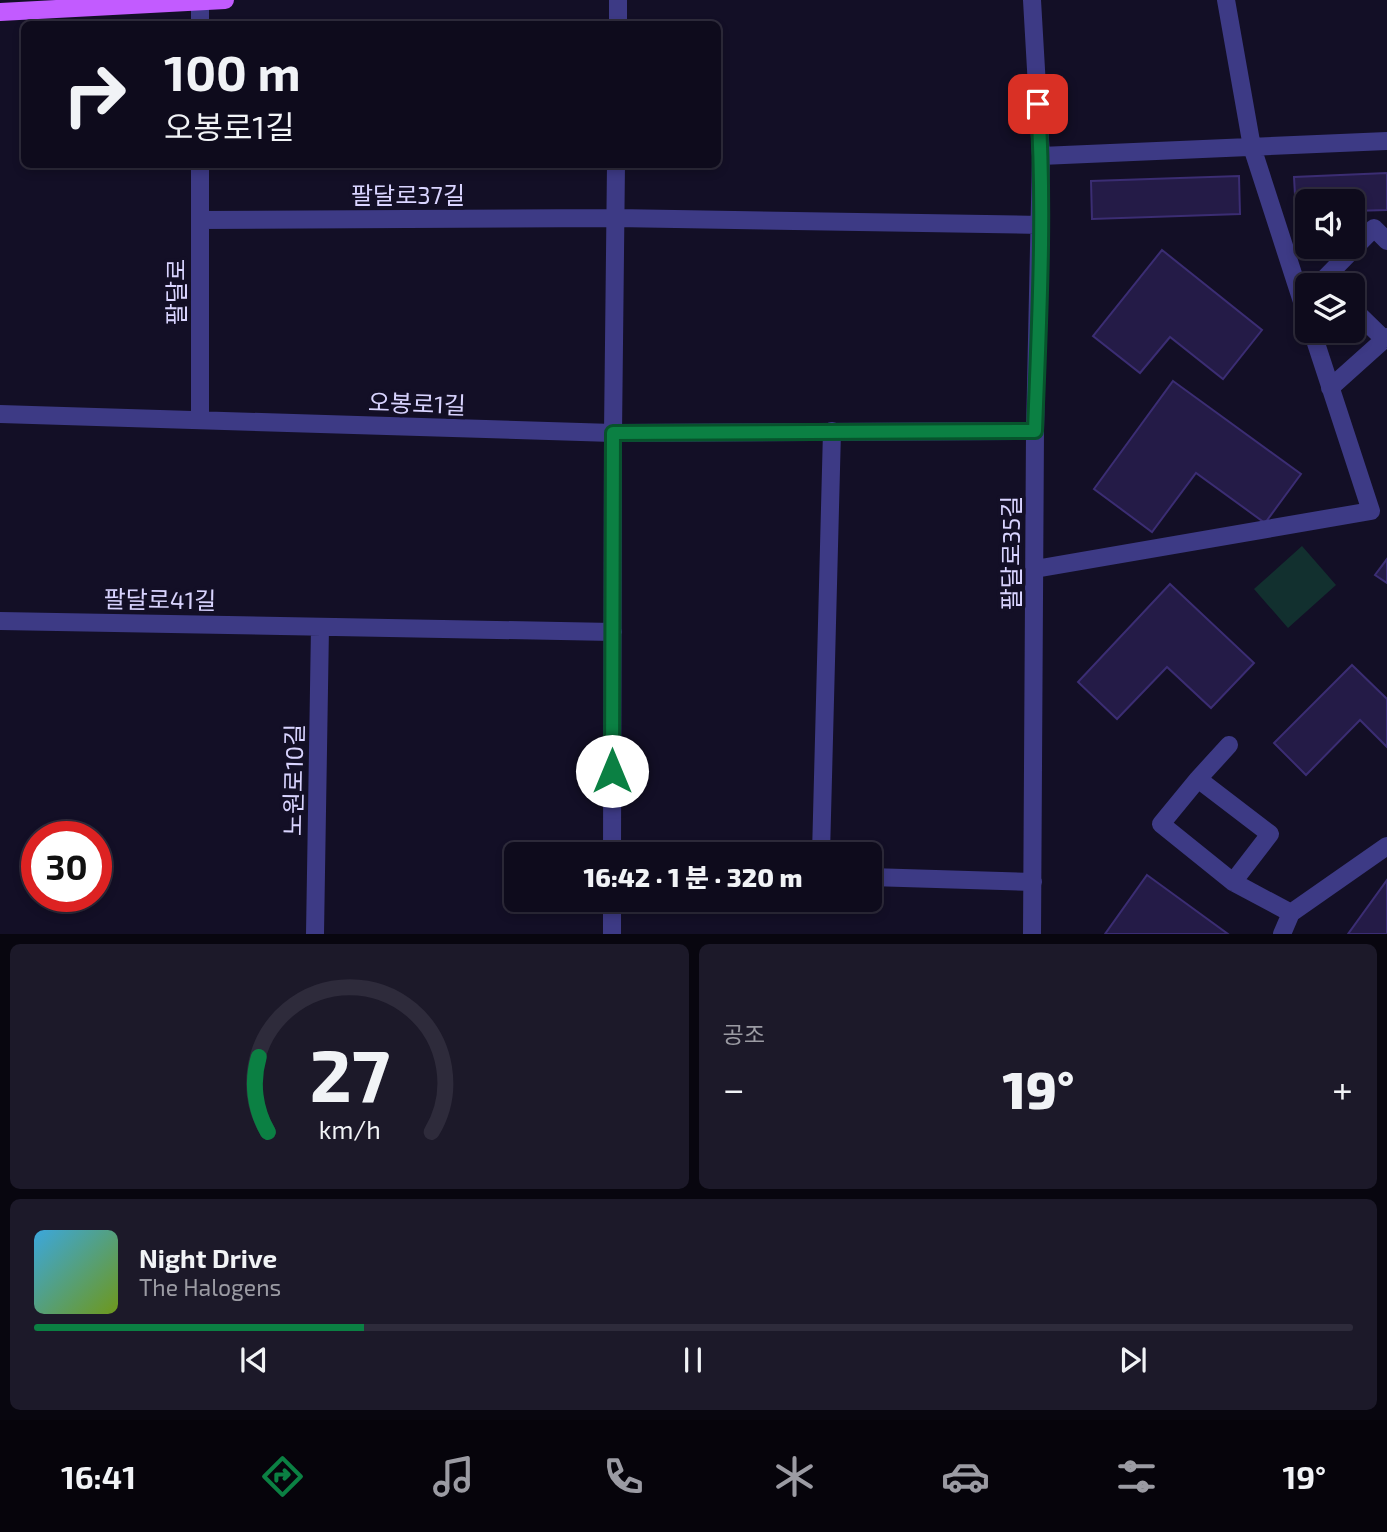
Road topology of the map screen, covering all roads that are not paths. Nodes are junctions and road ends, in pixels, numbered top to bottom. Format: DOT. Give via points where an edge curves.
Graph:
graph roads {
  1 [pos="225,0"];
  2 [pos="618,0"];
  3 [pos="1032,0"];
  4 [pos="1226,0"];
  5 [pos="200,1"];
  6 [pos="0,12"];
  7 [pos="200,21"];
  8 [pos="618,21"];
  9 [pos="1387,141"];
  10 [pos="1252,147"];
  11 [pos="1041,156"];
  12 [pos="200,168"];
  13 [pos="616,168"];
  14 [pos="616,218"];
  15 [pos="200,220"];
  16 [pos="1041,225"];
  17 [pos="1387,240"];
  18 [pos="1330,273"];
  19 [pos="1295,280"];
  20 [pos="1365,320"];
  21 [pos="1386,338"];
  22 [pos="1316,343"];
  23 [pos="1331,388"];
  24 [pos="0,414"];
  25 [pos="200,421"];
  26 [pos="832,431"];
  27 [pos="1035,431"];
  28 [pos="613,433"];
  29 [pos="1379,514"];
  30 [pos="1035,569"];
  31 [pos="0,621"];
  32 [pos="320,626"];
  33 [pos="612,632"];
  34 [pos="1228,744"];
  35 [pos="1198,779"];
  36 [pos="612,842"];
  37 [pos="821,842"];
  38 [pos="1387,846"];
  39 [pos="882,877"];
  40 [pos="1033,882"];
  41 [pos="1233,882"];
  42 [pos="612,912"];
  43 [pos="1291,913"];
  44 [pos="315,933"];
  45 [pos="612,933"];
  46 [pos="1032,933"];
  47 [pos="1282,933"];
  1 -- 5 [label="main road"];
  2 -- 8 [label="street"];
  3 -- 11 [label="street, 팔달로35길"];
  4 -- 10 [label="street"];
  5 -- 6 [label="main road"];
  5 -- 7 [label="street"];
  9 -- 10 [label="street"];
  10 -- 11 [label="street"];
  10 -- 19 [label="street"];
  11 -- 16 [label="street, 팔달로35길"];
  12 -- 15 [label="street, 팔달로"];
  13 -- 14 [label="street"];
  14 -- 15 [label="street, 팔달로37길"];
  14 -- 16 [label="street"];
  14 -- 28 [label="street"];
  15 -- 25 [label="street, 팔달로"];
  16 -- 27 [label="street, 팔달로35길"];
  17 -- 18 [label="street" via="1374,228"];
  20 -- 21 [label="street"];
  21 -- 23 [label="street"];
  22 -- 23 [label="street"];
  23 -- 29 [label="street"];
  24 -- 25 [label="street, 오봉로1길"];
  25 -- 28 [label="street, 오봉로1길"];
  26 -- 27 [label="street, 오봉로1길"];
  26 -- 28 [label="street, 오봉로1길"];
  26 -- 37 [label="street"];
  27 -- 30 [label="street, 팔달로35길"];
  28 -- 33 [label="street"];
  29 -- 30 [label="street"];
  30 -- 40 [label="street, 팔달로35길"];
  31 -- 32 [label="street, 팔달로41길"];
  32 -- 33 [label="street"];
  32 -- 44 [label="street, 노원로10길"];
  33 -- 36 [label="street"];
  34 -- 35 [label="street"];
  35 -- 41 [label="street" via="1161,824"];
  35 -- 41 [label="street" via="1270,834"];
  38 -- 43 [label="street"];
  39 -- 40 [label="street"];
  40 -- 46 [label="street, 팔달로35길"];
  41 -- 43 [label="street"];
  42 -- 45 [label="street"];
  43 -- 47 [label="street"];
}
